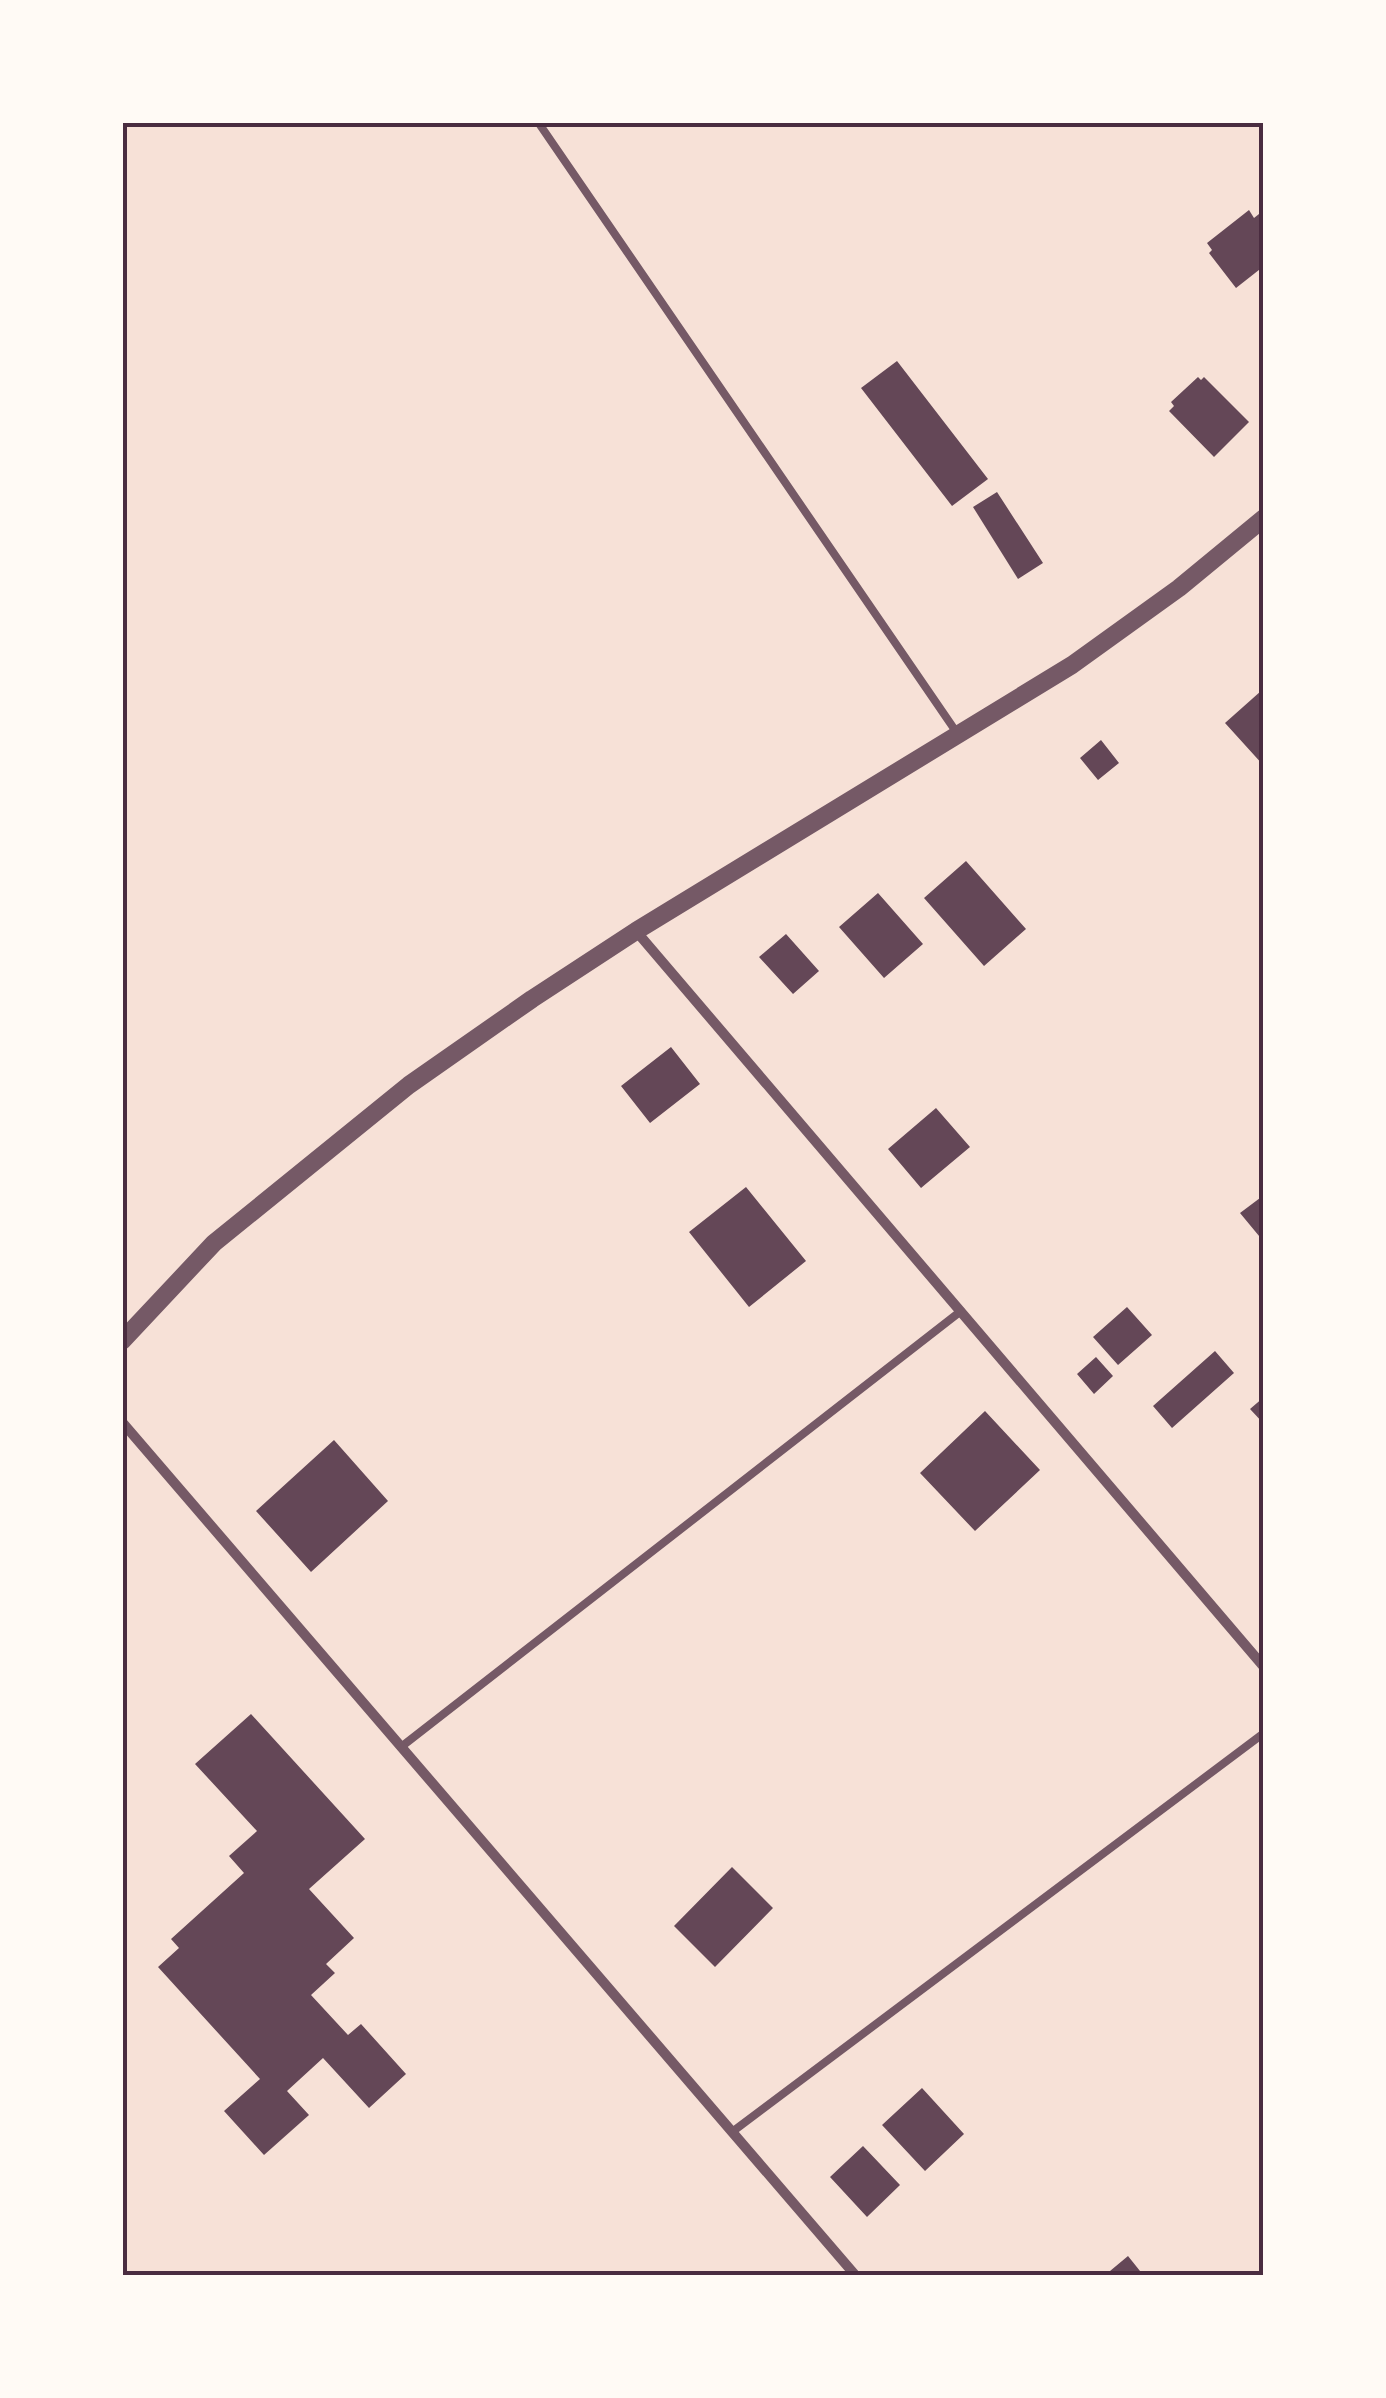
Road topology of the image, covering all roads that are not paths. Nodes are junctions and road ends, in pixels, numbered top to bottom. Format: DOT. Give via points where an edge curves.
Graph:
graph roads {
  1 [pos="538,122"];
  2 [pos="1260,529"];
  3 [pos="958,734"];
  4 [pos="636,931"];
  5 [pos="960,1311"];
  6 [pos="122,1341"];
  7 [pos="122,1422"];
  8 [pos="1264,1667"];
  9 [pos="1264,1732"];
  10 [pos="401,1746"];
  11 [pos="732,2132"];
  12 [pos="856,2276"];
  1 -- 3 [label="lane"];
  2 -- 3 [label="street" via="1072,665"];
  3 -- 4 [label="street"];
  4 -- 5 [label="street"];
  4 -- 6 [label="street" via="333,1144 214,1243"];
  5 -- 8 [label="street"];
  5 -- 10 [label="lane"];
  7 -- 10 [label="street"];
  9 -- 11 [label="lane"];
  10 -- 11 [label="street"];
  11 -- 12 [label="street"];
}
